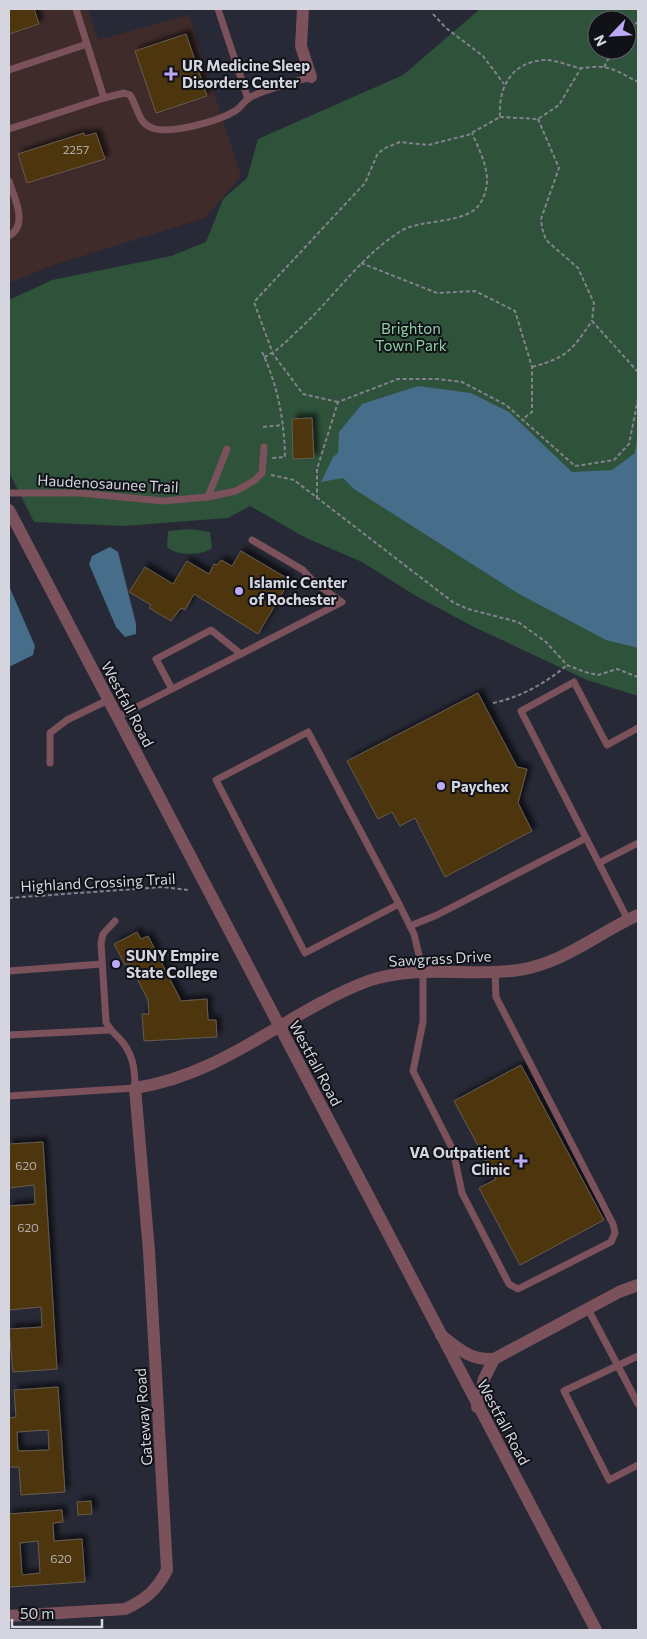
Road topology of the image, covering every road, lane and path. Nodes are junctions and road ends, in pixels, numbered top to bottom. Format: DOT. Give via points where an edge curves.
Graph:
graph roads {
  1 [pos="76,9"];
  2 [pos="218,9"];
  3 [pos="303,9"];
  4 [pos="433,14"];
  5 [pos="87,44"];
  6 [pos="608,60"];
  7 [pos="604,67"];
  8 [pos="581,68"];
  9 [pos="9,70"];
  10 [pos="311,77"];
  11 [pos="638,82"];
  12 [pos="504,84"];
  13 [pos="104,98"];
  14 [pos="248,98"];
  15 [pos="500,117"];
  16 [pos="538,119"];
  17 [pos="9,129"];
  18 [pos="472,133"];
  19 [pos="9,181"];
  20 [pos="9,236"];
  21 [pos="361,263"];
  22 [pos="592,321"];
  23 [pos="262,352"];
  24 [pos="273,354"];
  25 [pos="264,358"];
  26 [pos="532,367"];
  27 [pos="638,372"];
  28 [pos="638,399"];
  29 [pos="338,402"];
  30 [pos="522,420"];
  31 [pos="284,425"];
  32 [pos="263,427"];
  33 [pos="264,446"];
  34 [pos="227,449"];
  35 [pos="272,458"];
  36 [pos="262,473"];
  37 [pos="9,493"];
  38 [pos="208,497"];
  39 [pos="317,499"];
  40 [pos="9,510"];
  41 [pos="252,540"];
  42 [pos="241,654"];
  43 [pos="567,664"];
  44 [pos="638,676"];
  45 [pos="172,689"];
  46 [pos="108,700"];
  47 [pos="493,703"];
  48 [pos="117,717"];
  49 [pos="638,728"];
  50 [pos="50,763"];
  51 [pos="586,838"];
  52 [pos="638,843"];
  53 [pos="599,863"];
  54 [pos="188,890"];
  55 [pos="9,898"];
  56 [pos="399,904"];
  57 [pos="633,917"];
  58 [pos="115,920"];
  59 [pos="410,926"];
  60 [pos="102,964"];
  61 [pos="9,971"];
  62 [pos="422,972"];
  63 [pos="495,972"];
  64 [pos="279,1028"];
  65 [pos="110,1030"];
  66 [pos="9,1035"];
  67 [pos="135,1088"];
  68 [pos="9,1096"];
  69 [pos="638,1285"];
  70 [pos="588,1309"];
  71 [pos="439,1334"];
  72 [pos="638,1356"];
  73 [pos="494,1359"];
  74 [pos="619,1366"];
  75 [pos="638,1404"];
  76 [pos="477,1407"];
  77 [pos="638,1465"];
  78 [pos="9,1616"];
  79 [pos="596,1630"];
  1 -- 5 [label="lane"];
  2 -- 14 [label="lane"];
  3 -- 10 [label="street" via="301,46"];
  4 -- 12 [label="path" via="483,56"];
  5 -- 9 [label="lane"];
  5 -- 13 [label="lane"];
  6 -- 7 [label="path"];
  7 -- 8 [label="path"];
  7 -- 11 [label="path"];
  8 -- 12 [label="path" via="548,60 533,62 520,67"];
  8 -- 16 [label="path" via="559,105"];
  10 -- 14 [label="lane"];
  12 -- 15 [label="path" via="498,100"];
  13 -- 14 [label="lane" via="124,93 130,95 142,121 158,129 221,118 236,111"];
  13 -- 17 [label="lane"];
  15 -- 16 [label="path"];
  15 -- 18 [label="path"];
  16 -- 22 [label="path" via="559,168 541,218 542,228 546,240 578,268 594,303"];
  18 -- 21 [label="path" via="487,170 486,190 479,206 467,214 402,230"];
  18 -- 24 [label="path" via="428,144 400,142 377,155 365,183 254,302"];
  19 -- 20 [label="lane" via="20,215 19,223"];
  21 -- 24 [label="path" via="304,326"];
  21 -- 26 [label="path" via="437,293 475,291 515,311"];
  22 -- 26 [label="path" via="571,351 557,360"];
  22 -- 27 [label="path"];
  23 -- 25 [label="path"];
  24 -- 25 [label="path"];
  24 -- 29 [label="path" via="303,394"];
  25 -- 31 [label="path" via="278,394"];
  26 -- 30 [label="path" via="532,412"];
  28 -- 30 [label="path" via="629,444 614,460 574,466"];
  29 -- 30 [label="path" via="398,379 438,378 462,382 488,394"];
  29 -- 39 [label="path" via="317,469"];
  31 -- 32 [label="path"];
  31 -- 35 [label="path" via="285,457"];
  33 -- 36 [label="lane"];
  34 -- 38 [label="lane"];
  36 -- 38 [label="lane, Haudenosaunee Trail" via="236,491"];
  36 -- 39 [label="path" via="294,480"];
  37 -- 38 [label="lane, Haudenosaunee Trail" via="80,493 163,501"];
  39 -- 43 [label="path" via="454,603 518,622 546,642"];
  40 -- 46 [label="street, Westfall Road"];
  41 -- 42 [label="lane" via="303,570 342,602"];
  42 -- 45 [label="lane"];
  42 -- 45 [label="lane" via="211,630 156,659"];
  43 -- 44 [label="path" via="598,675 617,669"];
  43 -- 47 [label="path" via="551,679 509,700"];
  45 -- 48 [label="lane"];
  46 -- 48 [label="street, Westfall Road"];
  46 -- 50 [label="lane" via="67,720 50,733"];
  48 -- 64 [label="street, Westfall Road"];
  49 -- 51 [label="lane" via="607,745 574,682 521,711"];
  51 -- 53 [label="lane"];
  51 -- 59 [label="lane"];
  52 -- 53 [label="lane"];
  53 -- 57 [label="lane"];
  54 -- 55 [label="path, Highland Crossing Trail" via="163,887"];
  56 -- 56 [label="lane" via="308,732 216,780 305,953"];
  56 -- 59 [label="lane"];
  57 -- 63 [label="street, Sawgrass Drive" via="552,961 520,970"];
  58 -- 60 [label="lane" via="103,934"];
  59 -- 62 [label="lane" via="419,950"];
  60 -- 61 [label="lane"];
  60 -- 65 [label="lane" via="106,1022"];
  62 -- 63 [label="street, Sawgrass Drive"];
  62 -- 63 [label="lane" via="423,1022 413,1071 453,1150 462,1193 509,1284 518,1289 611,1242 615,1233 496,997"];
  62 -- 64 [label="street, Sawgrass Drive" via="369,981"];
  64 -- 67 [label="street, Sawgrass Drive" via="224,1059 185,1076"];
  64 -- 71 [label="street, Westfall Road"];
  65 -- 66 [label="lane"];
  65 -- 67 [label="lane" via="128,1049 135,1070"];
  67 -- 68 [label="lane"];
  67 -- 78 [label="street, Gateway Road" via="149,1251 167,1570 152,1593 125,1609"];
  69 -- 70 [label="street"];
  70 -- 73 [label="street"];
  70 -- 74 [label="lane"];
  71 -- 73 [label="street" via="479,1360"];
  71 -- 76 [label="street, Westfall Road"];
  72 -- 74 [label="lane"];
  73 -- 76 [label="street" via="484,1379"];
  74 -- 75 [label="lane"];
  74 -- 77 [label="lane" via="564,1391 609,1480"];
  76 -- 79 [label="street, Westfall Road"];
}
